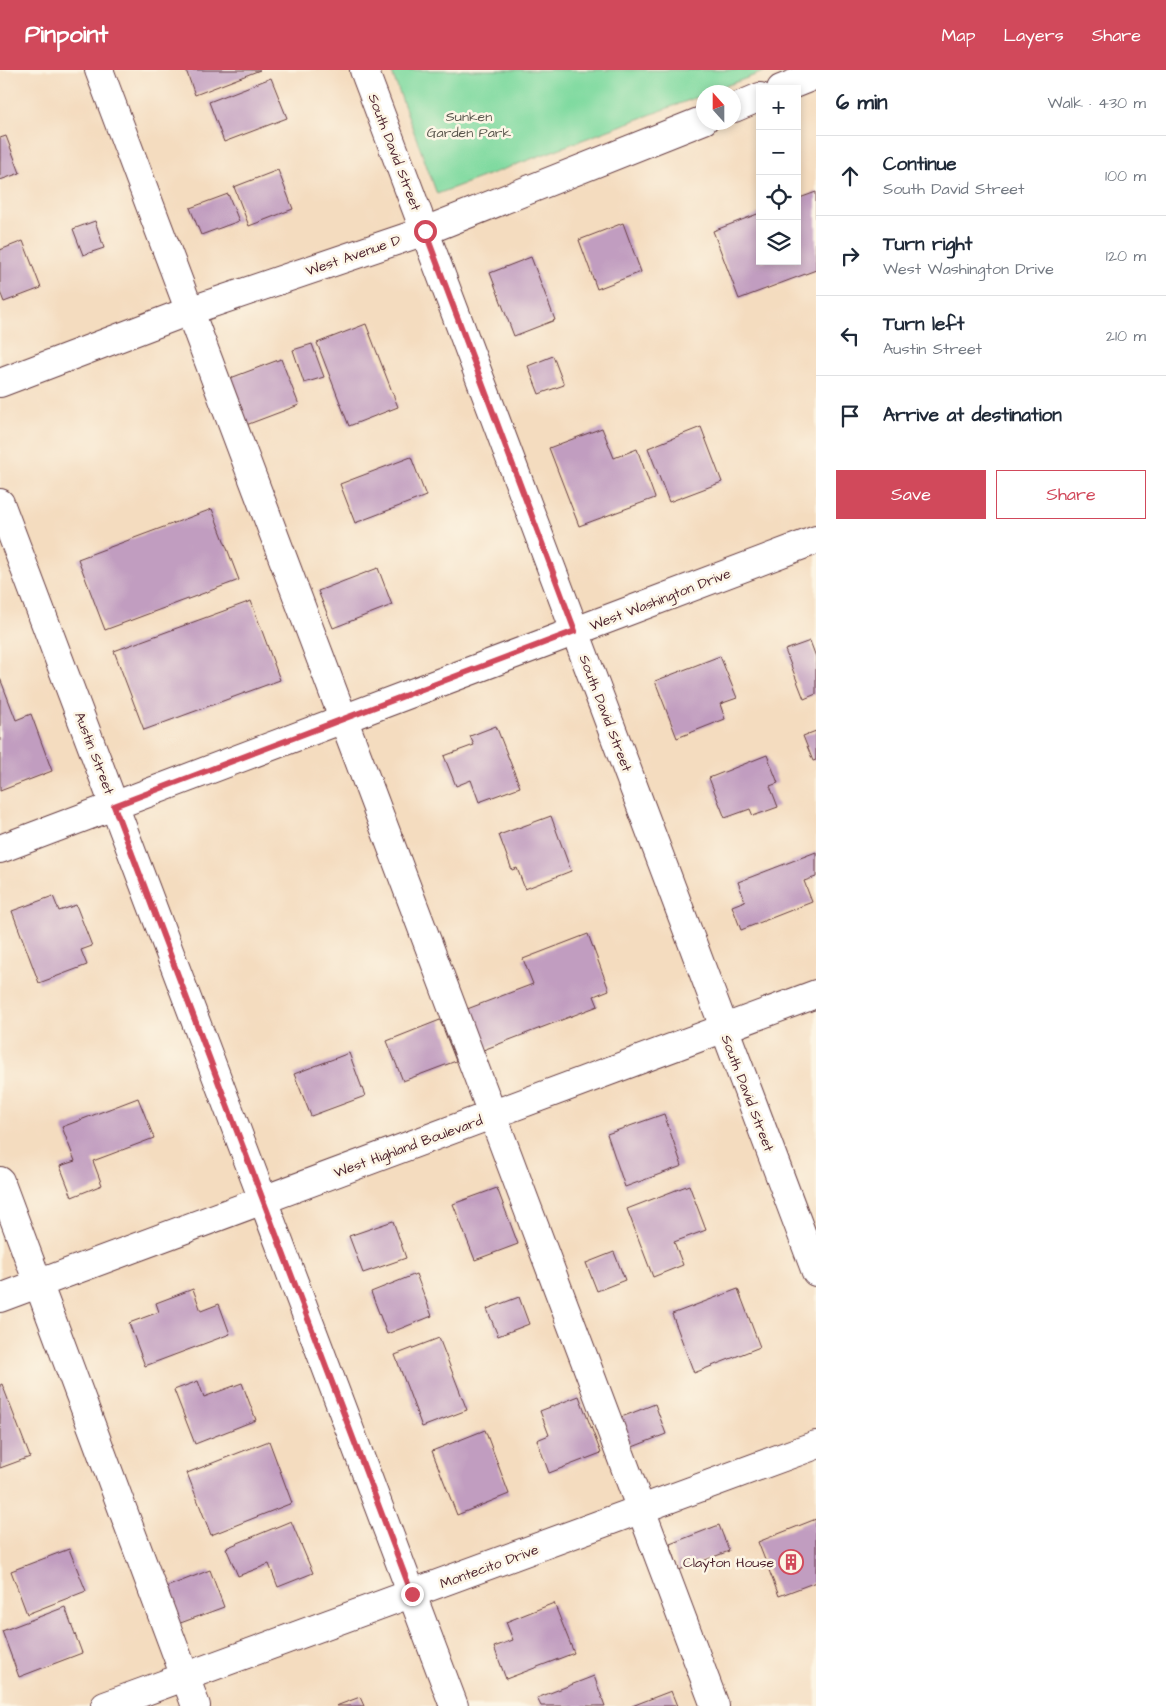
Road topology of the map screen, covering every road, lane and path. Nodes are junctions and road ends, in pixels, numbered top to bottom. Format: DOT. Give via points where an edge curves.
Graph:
graph roads {
  1 [pos="99,70"];
  2 [pos="364,70"];
  3 [pos="816,75"];
  4 [pos="791,85"];
  5 [pos="756,99"];
  6 [pos="741,105"];
  7 [pos="696,123"];
  8 [pos="425,231"];
  9 [pos="189,311"];
  10 [pos="0,383"];
  11 [pos="0,503"];
  12 [pos="816,540"];
  13 [pos="575,631"];
  14 [pos="344,719"];
  15 [pos="114,806"];
  16 [pos="0,849"];
  17 [pos="816,994"];
  18 [pos="724,1027"];
  19 [pos="492,1114"];
  20 [pos="0,1181"];
  21 [pos="263,1200"];
  22 [pos="816,1272"];
  23 [pos="38,1284"];
  24 [pos="0,1298"];
  25 [pos="816,1445"];
  26 [pos="641,1510"];
  27 [pos="412,1594"];
  28 [pos="186,1677"];
  29 [pos="104,1706"];
  30 [pos="196,1706"];
  31 [pos="454,1706"];
  32 [pos="715,1706"];
  1 -- 9 [label="street"];
  2 -- 8 [label="street, South David Street"];
  3 -- 4 [label="street"];
  5 -- 6 [label="street"];
  7 -- 8 [label="street, West Avenue D"];
  8 -- 9 [label="street, West Avenue D"];
  8 -- 13 [label="street, South David Street"];
  9 -- 10 [label="street, West Avenue D"];
  9 -- 14 [label="street"];
  11 -- 15 [label="street, Austin Street"];
  12 -- 13 [label="street, West Washington Drive"];
  13 -- 14 [label="street, West Washington Drive"];
  13 -- 18 [label="street, South David Street"];
  14 -- 15 [label="street, West Washington Drive"];
  14 -- 19 [label="street"];
  15 -- 16 [label="street, West Washington Drive"];
  15 -- 21 [label="street, Austin Street"];
  17 -- 18 [label="street, West Highland Boulevard"];
  18 -- 19 [label="street, West Highland Boulevard"];
  18 -- 22 [label="street, South David Street"];
  19 -- 21 [label="street, West Highland Boulevard"];
  19 -- 26 [label="street"];
  20 -- 23 [label="street"];
  21 -- 23 [label="street, West Highland Boulevard"];
  21 -- 27 [label="street, Austin Street"];
  23 -- 24 [label="street, West Highland Boulevard"];
  23 -- 28 [label="street"];
  25 -- 26 [label="street, Montecito Drive"];
  26 -- 27 [label="street, Montecito Drive"];
  26 -- 32 [label="street"];
  27 -- 28 [label="street, Montecito Drive"];
  27 -- 31 [label="street, Austin Street"];
  28 -- 29 [label="street, Montecito Drive"];
  28 -- 30 [label="street"];
}
